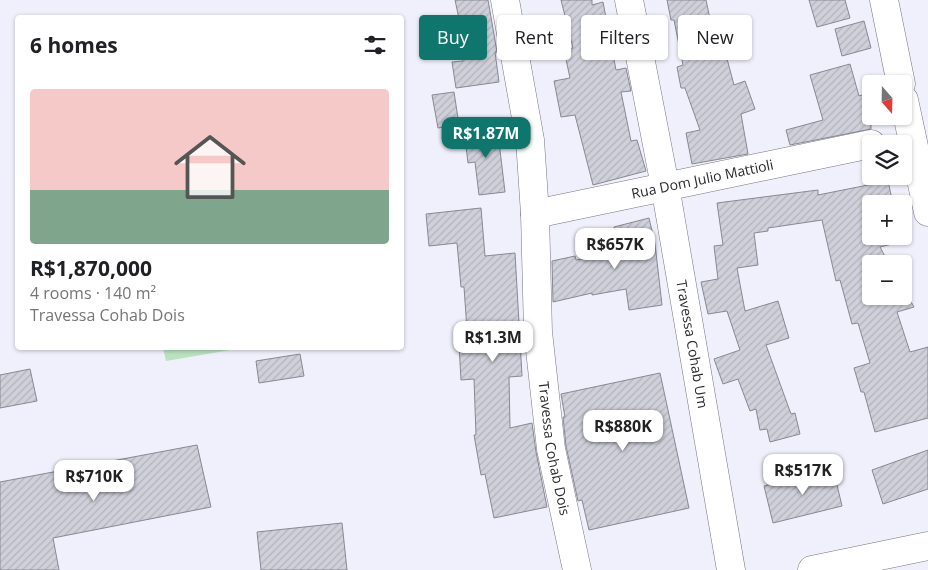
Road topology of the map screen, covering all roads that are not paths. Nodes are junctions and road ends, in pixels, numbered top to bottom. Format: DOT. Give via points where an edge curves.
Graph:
graph roads {
  1 [pos="506,0"];
  2 [pos="629,0"];
  3 [pos="884,0"];
  4 [pos="898,75"];
  5 [pos="912,140"];
  6 [pos="862,146"];
  7 [pos="664,186"];
  8 [pos="928,212"];
  9 [pos="535,214"];
  10 [pos="928,546"];
  11 [pos="577,570"];
  12 [pos="730,570"];
  13 [pos="812,570"];
  1 -- 9 [label="street, Travessa Cohab Dois" via="530,140"];
  2 -- 7 [label="street, Travessa Cohab Um"];
  3 -- 4 [label="street"];
  5 -- 8 [label="street"];
  6 -- 7 [label="street, Rua Dom Julio Mattioli"];
  7 -- 9 [label="street, Rua Dom Julio Mattioli"];
  7 -- 12 [label="street, Travessa Cohab Um"];
  9 -- 11 [label="street, Travessa Cohab Dois" via="538,332 551,449"];
  10 -- 13 [label="street"];
}
